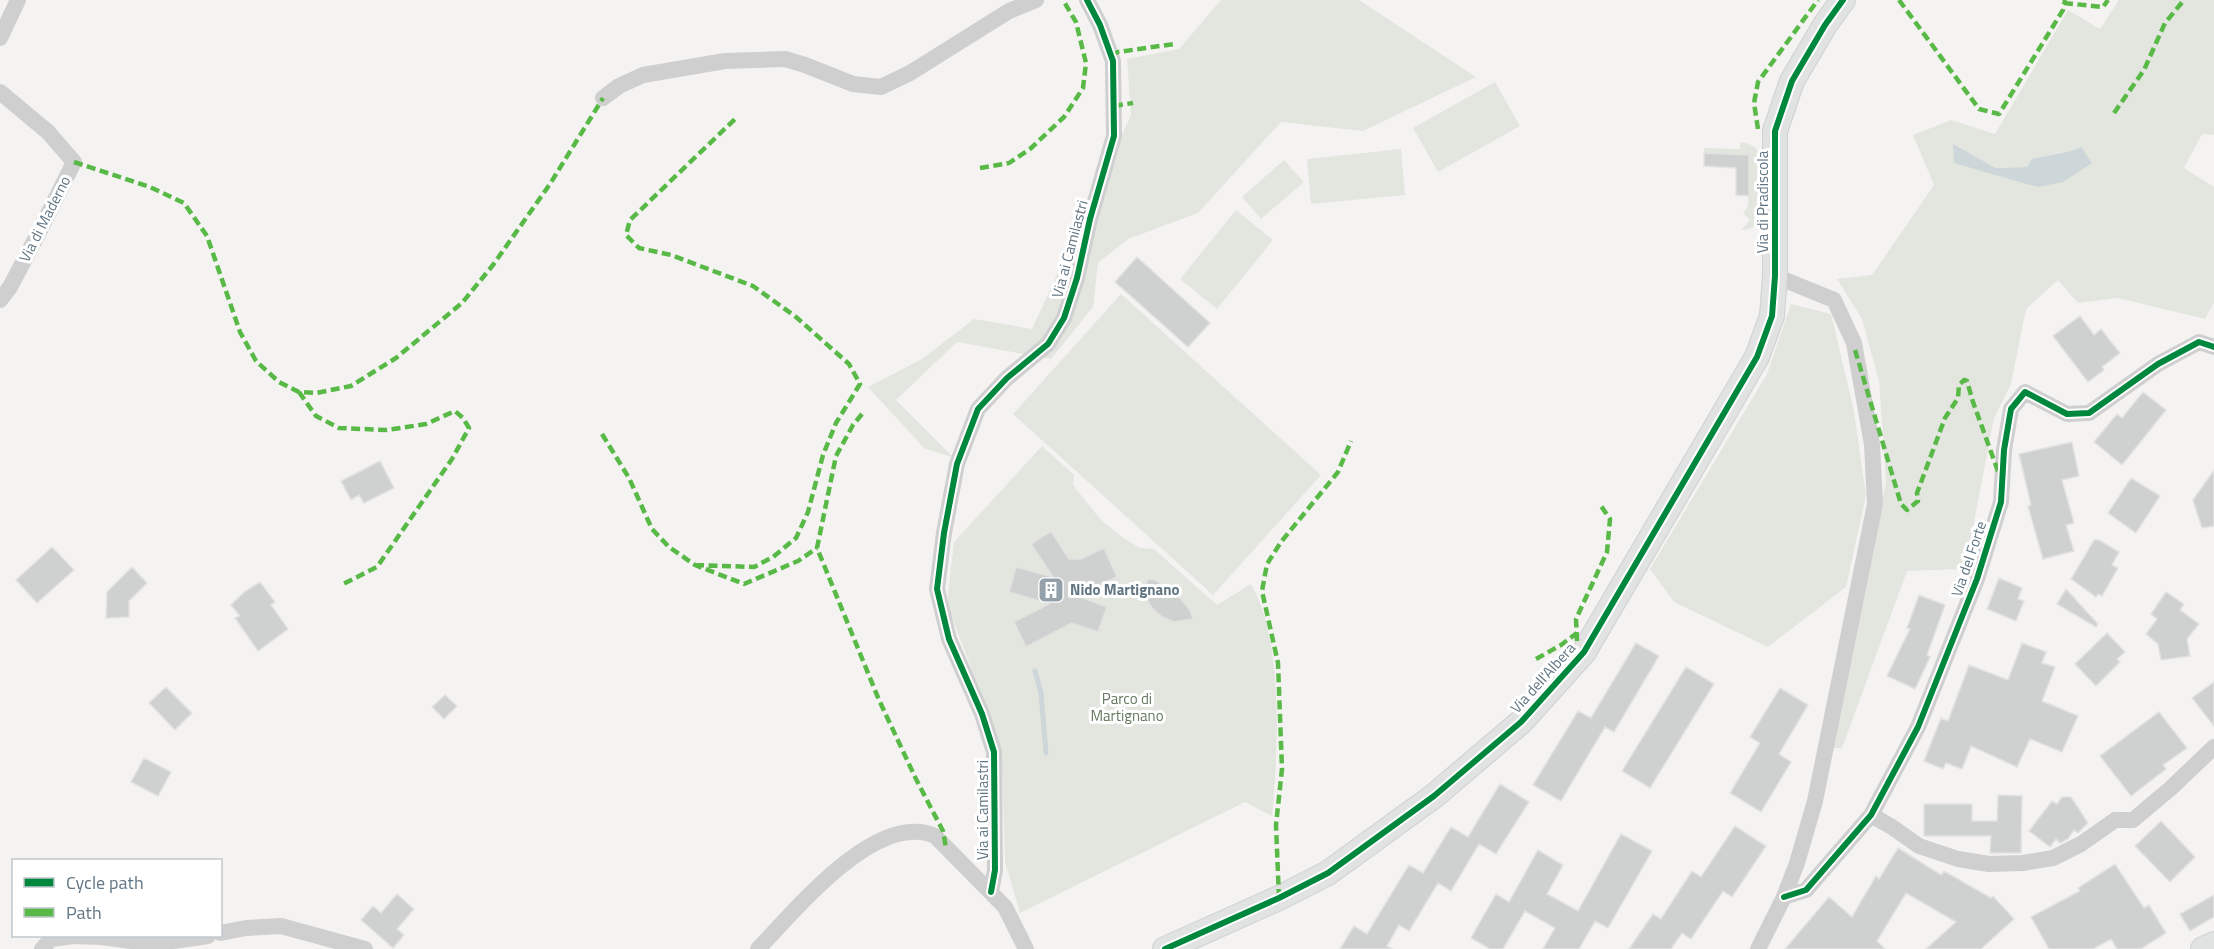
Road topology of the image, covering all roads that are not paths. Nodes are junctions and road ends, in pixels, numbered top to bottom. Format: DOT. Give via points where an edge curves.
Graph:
graph roads {
  1 [pos="18,0"];
  2 [pos="1036,0"];
  3 [pos="1087,0"];
  4 [pos="1843,0"];
  5 [pos="0,38"];
  6 [pos="0,92"];
  7 [pos="603,98"];
  8 [pos="1776,276"];
  9 [pos="0,300"];
  10 [pos="2214,347"];
  11 [pos="2214,747"];
  12 [pos="1870,815"];
  13 [pos="991,892"];
  14 [pos="1784,897"];
  15 [pos="222,933"];
  16 [pos="66,937"];
  17 [pos="102,937"];
  18 [pos="201,937"];
  19 [pos="2214,944"];
  20 [pos="42,949"];
  21 [pos="365,949"];
  22 [pos="758,949"];
  23 [pos="1026,949"];
  24 [pos="1165,949"];
  25 [pos="1758,949"];
  26 [pos="2203,949"];
  1 -- 5 [label="street"];
  2 -- 7 [label="street" via="1009,11 881,87 853,84 785,59 725,61 644,75"];
  3 -- 13 [label="street, Via ai Camilastri" via="1113,61 1114,136 1064,318 1048,344 978,409 957,464 937,589 949,639 994,752 995,870"];
  4 -- 8 [label="street, Via di Pradiscola" via="1792,81 1775,131"];
  6 -- 9 [label="street, Via di Maderno" via="48,132 74,162"];
  8 -- 14 [label="street" via="1833,300 1854,344 1872,444 1875,504 1815,801"];
  8 -- 24 [label="street, Via dell'Albera" via="1772,316 1757,357 1584,652 1521,722 1434,796 1328,873"];
  10 -- 12 [label="street, Via del Forte" via="2199,342 2158,364 2089,413 2067,414 2025,392 2011,409 2001,502 1977,579 1918,727"];
  11 -- 12 [label="street" via="2133,820 2115,820 2053,858 1989,864 1958,859 1919,846"];
  12 -- 14 [label="street, Via del Forte" via="1806,890"];
  13 -- 22 [label="street" via="935,836 912,831 868,847 843,864"];
  13 -- 23 [label="street" via="1005,907"];
  14 -- 25 [label="street"];
  15 -- 21 [label="street" via="281,926"];
  16 -- 20 [label="street" via="51,939"];
  17 -- 18 [label="street" via="153,944"];
  19 -- 26 [label="street"];
}
